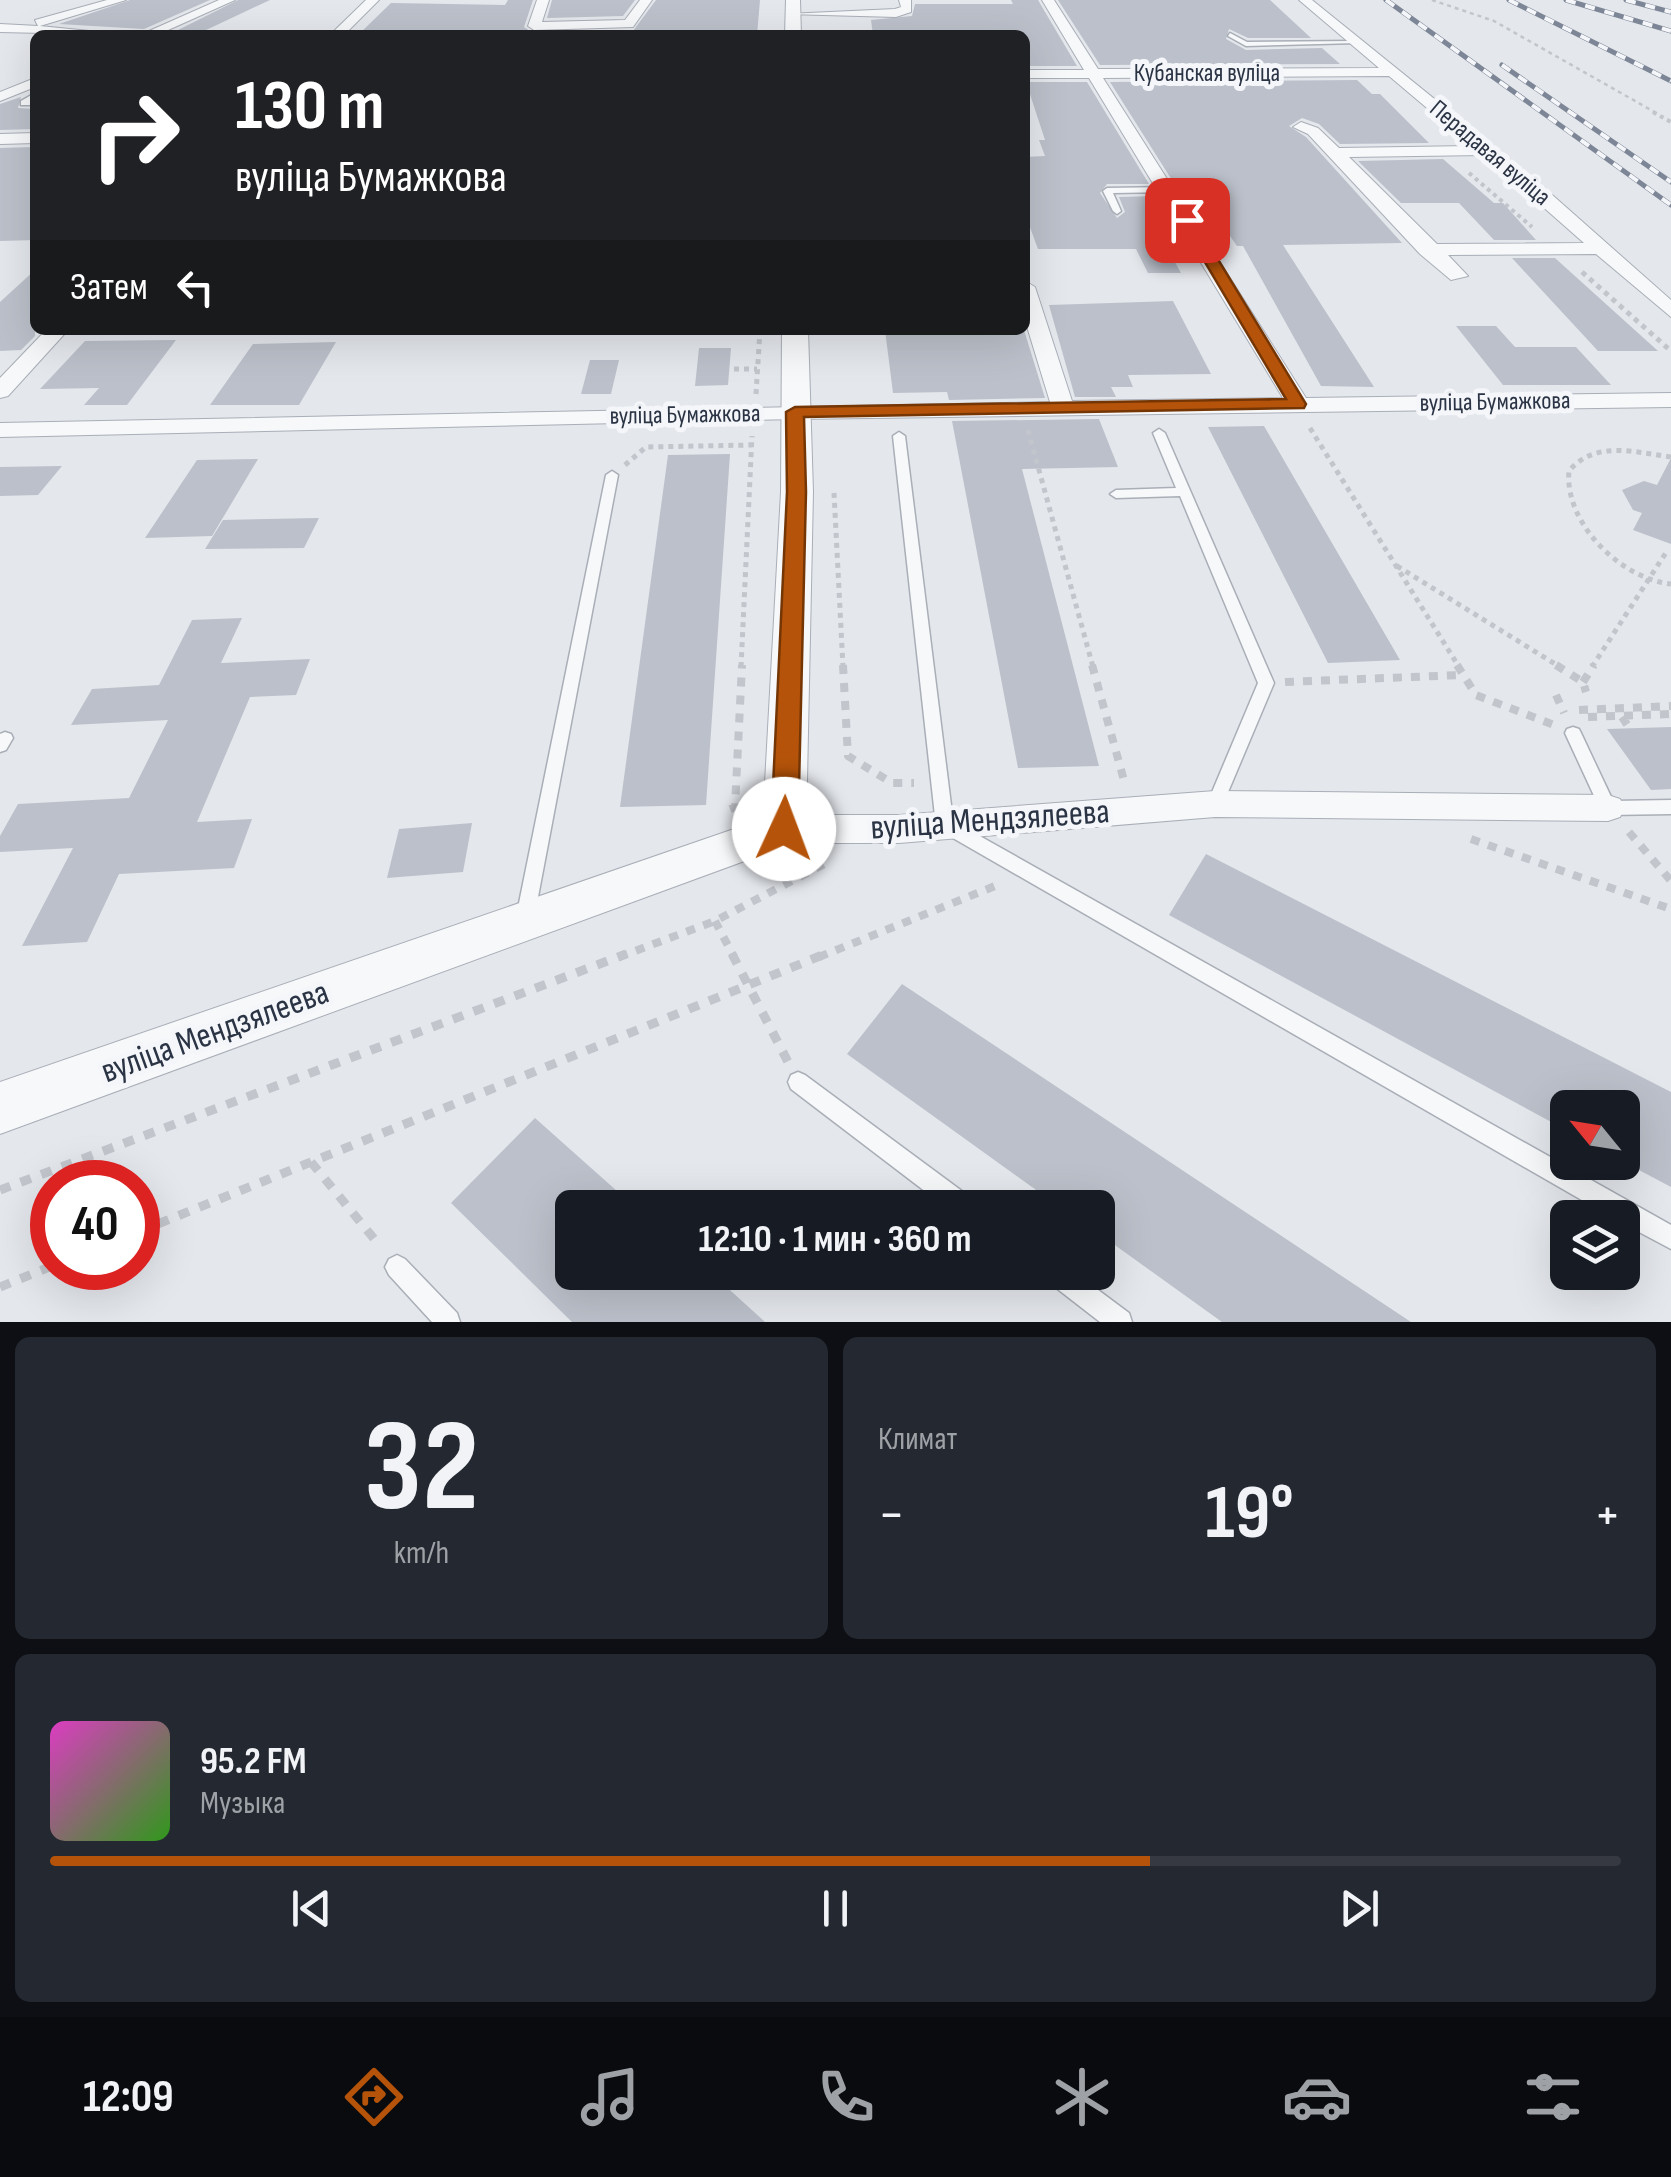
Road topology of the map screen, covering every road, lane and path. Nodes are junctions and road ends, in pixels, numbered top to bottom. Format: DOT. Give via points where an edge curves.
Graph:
graph roads {
  1 [pos="120,0"];
  2 [pos="229,0"];
  3 [pos="373,0"];
  4 [pos="543,0"];
  5 [pos="646,0"];
  6 [pos="905,0"];
  7 [pos="1048,0"];
  8 [pos="1305,0"];
  9 [pos="1432,0"];
  10 [pos="793,7"];
  11 [pos="0,28"];
  12 [pos="17,29"];
  13 [pos="35,30"];
  14 [pos="158,30"];
  15 [pos="342,30"];
  16 [pos="1230,36"];
  17 [pos="1355,43"];
  18 [pos="1390,72"];
  19 [pos="1030,74"];
  20 [pos="1092,74"];
  21 [pos="30,84"];
  22 [pos="0,97"];
  23 [pos="1671,122"];
  24 [pos="1302,127"];
  25 [pos="0,138"];
  26 [pos="30,138"];
  27 [pos="1487,150"];
  28 [pos="1333,153"];
  29 [pos="1168,190"];
  30 [pos="1117,211"];
  31 [pos="1601,248"];
  32 [pos="1427,250"];
  33 [pos="1458,276"];
  34 [pos="1030,303"];
  35 [pos="1671,311"];
  36 [pos="53,335"];
  37 [pos="760,335"];
  38 [pos="794,335"];
  39 [pos="757,368"];
  40 [pos="734,369"];
  41 [pos="0,391"];
  42 [pos="1671,400"];
  43 [pos="1064,411"];
  44 [pos="795,412"];
  45 [pos="1302,412"];
  46 [pos="754,413"];
  47 [pos="1010,426"];
  48 [pos="0,430"];
  49 [pos="1159,434"];
  50 [pos="900,436"];
  51 [pos="752,445"];
  52 [pos="1671,457"];
  53 [pos="612,475"];
  54 [pos="834,491"];
  55 [pos="1184,492"];
  56 [pos="1116,494"];
  57 [pos="1667,551"];
  58 [pos="1396,565"];
  59 [pos="1646,580"];
  60 [pos="1671,584"];
  61 [pos="1464,676"];
  62 [pos="1583,682"];
  63 [pos="1266,683"];
  64 [pos="1586,692"];
  65 [pos="1671,706"];
  66 [pos="1563,711"];
  67 [pos="1671,714"];
  68 [pos="1630,729"];
  69 [pos="1574,732"];
  70 [pos="940,783"];
  71 [pos="1214,804"];
  72 [pos="1671,807"];
  73 [pos="1608,808"];
  74 [pos="1132,810"];
  75 [pos="720,813"];
  76 [pos="946,825"];
  77 [pos="784,829"];
  78 [pos="1468,838"];
  79 [pos="838,857"];
  80 [pos="1029,872"];
  81 [pos="1671,880"];
  82 [pos="1671,909"];
  83 [pos="715,921"];
  84 [pos="524,922"];
  85 [pos="748,986"];
  86 [pos="798,1082"];
  87 [pos="0,1108"];
  88 [pos="311,1162"];
  89 [pos="0,1190"];
  90 [pos="942,1190"];
  91 [pos="160,1223"];
  92 [pos="1671,1238"];
  93 [pos="397,1267"];
  94 [pos="30,1275"];
  95 [pos="0,1287"];
  96 [pos="1078,1290"];
  97 [pos="448,1322"];
  98 [pos="1120,1322"];
  1 -- 12 [label="street"];
  2 -- 14 [label="street"];
  3 -- 15 [label="street"];
  4 -- 5 [label="street" via="534,26 629,24"];
  6 -- 10 [label="street" via="907,9 896,14"];
  7 -- 20 [label="street"];
  8 -- 17 [label="street, Перадавая вуліца"];
  9 -- 23 [label="path" via="1494,21"];
  11 -- 12 [label="street"];
  12 -- 13 [label="street"];
  16 -- 17 [label="lane" via="1246,44"];
  17 -- 18 [label="street, Перадавая вуліца"];
  18 -- 20 [label="street, Кубанская вуліца"];
  18 -- 27 [label="street, Перадавая вуліца"];
  19 -- 20 [label="street, Кубанская вуліца"];
  20 -- 29 [label="street"];
  21 -- 22 [label="street"];
  24 -- 28 [label="street"];
  25 -- 26 [label="street"];
  27 -- 28 [label="street"];
  27 -- 31 [label="street, Перадавая вуліца"];
  28 -- 32 [label="street"];
  29 -- 30 [label="lane" via="1108,191"];
  29 -- 45 [label="street"];
  31 -- 32 [label="street"];
  31 -- 35 [label="street, Перадавая вуліца"];
  32 -- 33 [label="street"];
  34 -- 43 [label="street"];
  36 -- 41 [label="street"];
  37 -- 39 [label="path"];
  38 -- 44 [label="street"];
  39 -- 40 [label="path"];
  39 -- 46 [label="path"];
  42 -- 45 [label="street, вуліца Бумажкова"];
  43 -- 44 [label="street, вуліца Бумажкова"];
  43 -- 45 [label="street, вуліца Бумажкова"];
  44 -- 46 [label="street, вуліца Бумажкова"];
  44 -- 77 [label="street"];
  45 -- 58 [label="path"];
  46 -- 48 [label="street, вуліца Бумажкова"];
  46 -- 51 [label="path"];
  47 -- 74 [label="path" via="1027,426"];
  49 -- 55 [label="lane"];
  50 -- 70 [label="lane"];
  51 -- 53 [label="path" via="646,446"];
  51 -- 75 [label="path" via="735,807"];
  52 -- 59 [label="path" via="1608,451 1582,456 1565,480 1591,535"];
  53 -- 84 [label="lane"];
  54 -- 70 [label="path" via="848,756 892,783"];
  55 -- 56 [label="lane"];
  55 -- 63 [label="lane"];
  57 -- 59 [label="path"];
  58 -- 61 [label="path"];
  58 -- 62 [label="path"];
  59 -- 60 [label="path"];
  59 -- 62 [label="path"];
  61 -- 63 [label="path"];
  61 -- 69 [label="path" via="1476,695"];
  62 -- 64 [label="path"];
  63 -- 71 [label="lane"];
  65 -- 66 [label="path"];
  67 -- 68 [label="path" via="1618,716"];
  69 -- 73 [label="lane"];
  70 -- 76 [label="lane"];
  71 -- 73 [label="street, вуліца Мендзялеева"];
  71 -- 74 [label="street, вуліца Мендзялеева"];
  72 -- 73 [label="lane"];
  73 -- 81 [label="path"];
  74 -- 76 [label="street, вуліца Мендзялеева"];
  76 -- 77 [label="street, вуліца Мендзялеева"];
  76 -- 80 [label="lane"];
  77 -- 84 [label="street, вуліца Мендзялеева"];
  78 -- 82 [label="path"];
  79 -- 83 [label="path"];
  80 -- 85 [label="path"];
  80 -- 92 [label="lane"];
  83 -- 85 [label="path"];
  83 -- 89 [label="path"];
  84 -- 87 [label="street, вуліца Мендзялеева"];
  85 -- 86 [label="path"];
  85 -- 88 [label="path"];
  86 -- 90 [label="lane"];
  88 -- 91 [label="path"];
  88 -- 93 [label="path"];
  93 -- 97 [label="lane"];
  94 -- 95 [label="path"];
  96 -- 98 [label="lane"];
}
